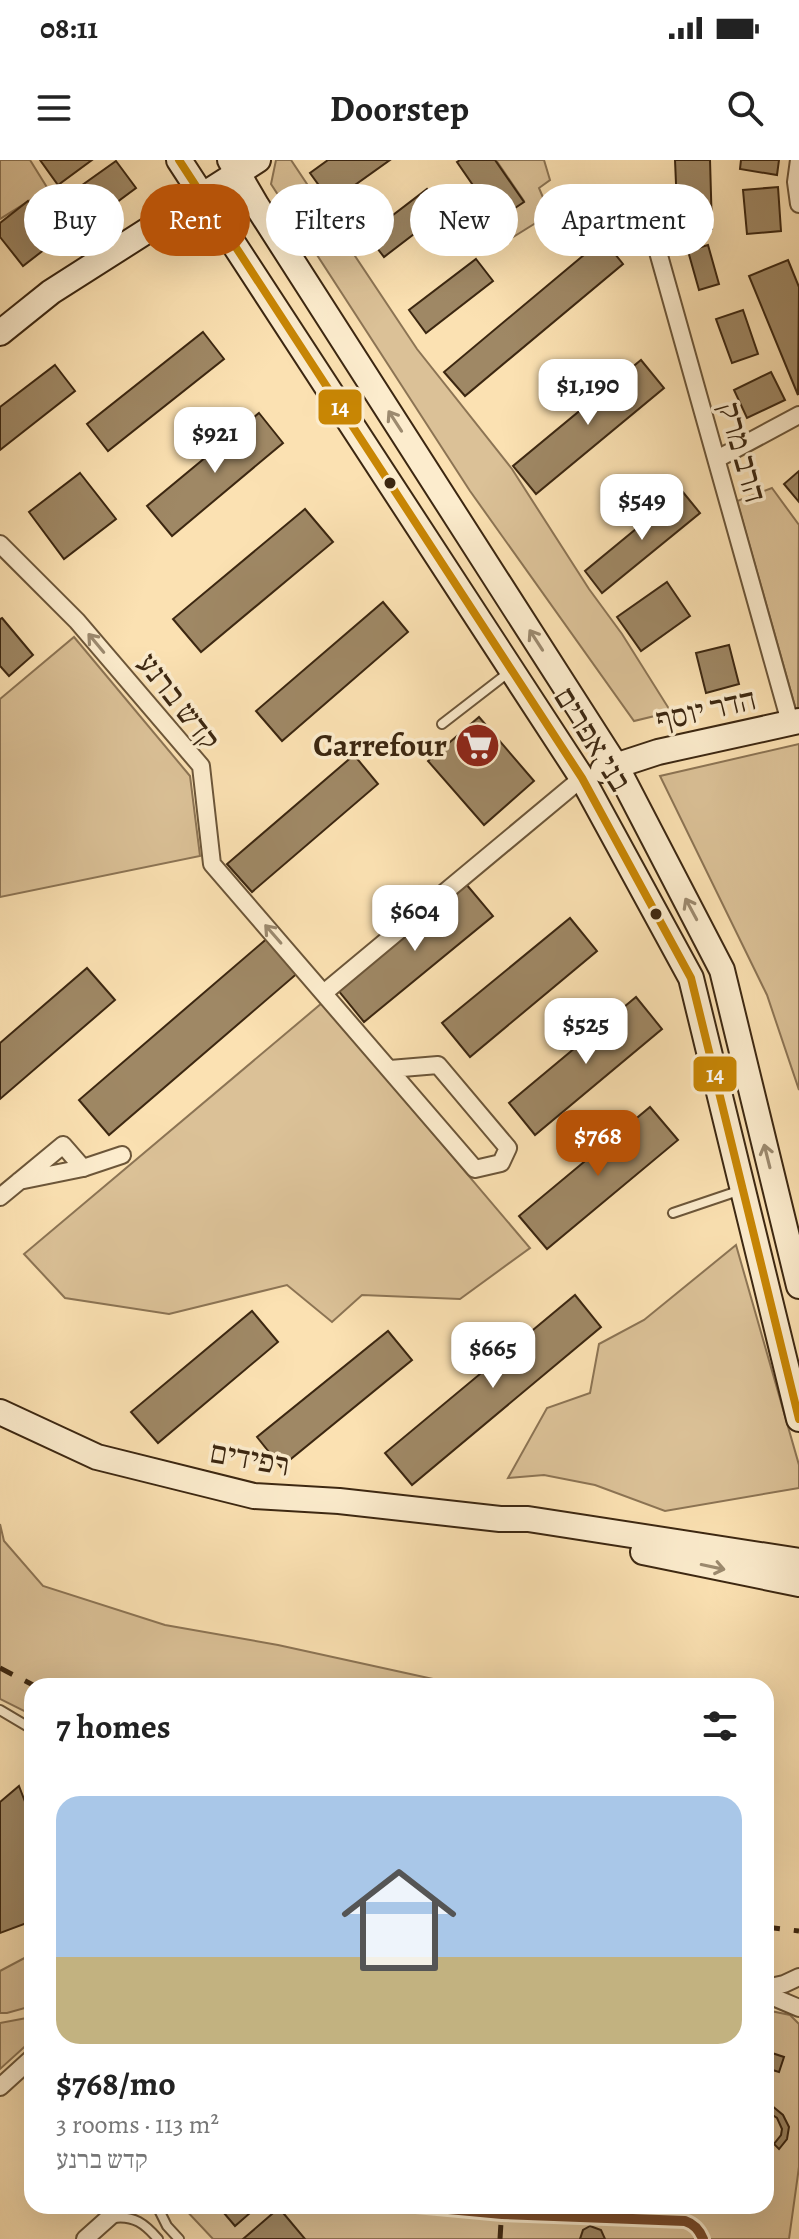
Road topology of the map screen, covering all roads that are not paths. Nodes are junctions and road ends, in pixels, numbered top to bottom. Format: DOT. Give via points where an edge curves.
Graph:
graph roads {
  1 [pos="179,160"];
  2 [pos="265,160"];
  3 [pos="799,160"];
  4 [pos="242,164"];
  5 [pos="194,184"];
  6 [pos="217,184"];
  7 [pos="799,204"];
  8 [pos="257,206"];
  9 [pos="140,235"];
  10 [pos="241,256"];
  11 [pos="659,256"];
  12 [pos="0,333"];
  13 [pos="799,415"];
  14 [pos="717,459"];
  15 [pos="0,544"];
  16 [pos="512,670"];
  17 [pos="795,722"];
  18 [pos="442,724"];
  19 [pos="658,752"];
  20 [pos="616,766"];
  21 [pos="582,778"];
  22 [pos="635,804"];
  23 [pos="325,992"];
  24 [pos="390,1069"];
  25 [pos="122,1155"];
  26 [pos="83,1168"];
  27 [pos="19,1181"];
  28 [pos="743,1190"];
  29 [pos="0,1197"];
  30 [pos="673,1213"];
  31 [pos="799,1286"];
  32 [pos="0,1412"];
  33 [pos="799,1419"];
  34 [pos="500,1519"];
  35 [pos="799,1561"];
  36 [pos="799,1584"];
  37 [pos="0,1710"];
  38 [pos="24,1724"];
  39 [pos="799,1977"];
  40 [pos="774,1986"];
  41 [pos="774,1997"];
  42 [pos="799,2008"];
  43 [pos="24,2065"];
  44 [pos="0,2087"];
  45 [pos="113,2214"];
  46 [pos="159,2214"];
  47 [pos="105,2221"];
  48 [pos="85,2239"];
  49 [pos="158,2239"];
  50 [pos="179,2239"];
  1 -- 5 [label="main road, בני אפרים"];
  2 -- 8 [label="main road"];
  3 -- 7 [label="street"];
  4 -- 6 [label="main road"];
  4 -- 8 [label="main road, בני אפרים"];
  20 -- 8 [label="main road, בני אפרים, one-way"];
  9 -- 12 [label="main road" via="51,292"];
  10 -- 16 [label="main road, בני אפרים"];
  11 -- 14 [label="street, הרב מרק"];
  13 -- 14 [label="street"];
  14 -- 17 [label="street, הרב מרק"];
  23 -- 15 [label="street, קדש ברנע, one-way" via="212,864 201,766 77,621"];
  16 -- 18 [label="lane"];
  16 -- 21 [label="main road, בני אפרים"];
  17 -- 19 [label="main road, הדר יוסף"];
  19 -- 20 [label="main road, הדר יוסף"];
  19 -- 22 [label="main road" via="642,777"];
  20 -- 21 [label="main road, הדר יוסף"];
  20 -- 22 [label="main road, בני אפרים"];
  21 -- 23 [label="street"];
  21 -- 28 [label="main road, בני אפרים" via="691,978"];
  31 -- 22 [label="main road, בני אפרים, one-way" via="722,970"];
  23 -- 24 [label="street, קדש ברנע"];
  24 -- 24 [label="street, קדש ברנע" via="475,1169 501,1163 508,1148 438,1065"];
  25 -- 26 [label="street"];
  26 -- 27 [label="street"];
  26 -- 27 [label="street" via="63,1145"];
  27 -- 29 [label="street"];
  28 -- 30 [label="lane"];
  28 -- 33 [label="main road, בני אפרים"];
  32 -- 34 [label="main road, רפידים" via="97,1457 254,1496"];
  34 -- 35 [label="main road, רפידים"];
  34 -- 36 [label="main road, רפידים, one-way"];
  37 -- 38 [label="lane"];
  39 -- 40 [label="street"];
  41 -- 42 [label="street"];
  43 -- 44 [label="street"];
  45 -- 47 [label="street"];
  46 -- 50 [label="lane"];
  47 -- 48 [label="street"];
  47 -- 49 [label="lane" via="139,2221"];
}
